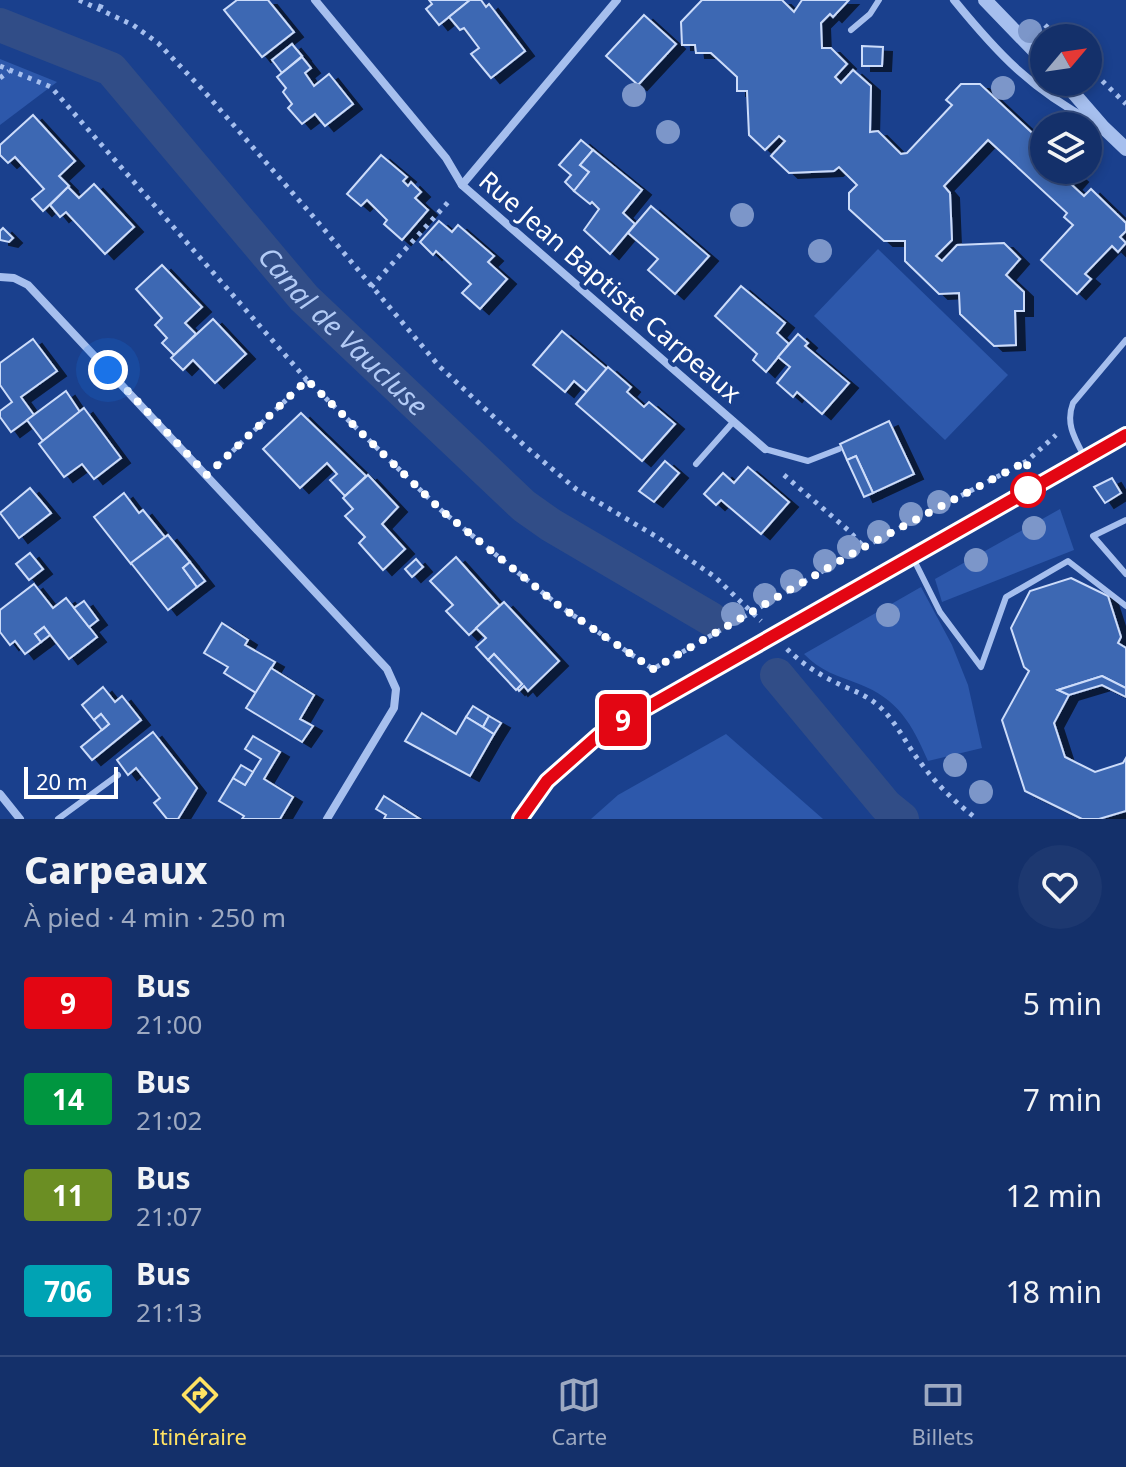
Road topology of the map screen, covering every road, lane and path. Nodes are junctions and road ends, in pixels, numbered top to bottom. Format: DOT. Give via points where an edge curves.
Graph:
graph roads {
  1 [pos="79,0"];
  2 [pos="103,0"];
  3 [pos="315,0"];
  4 [pos="617,0"];
  5 [pos="879,0"];
  6 [pos="954,0"];
  7 [pos="985,0"];
  8 [pos="100,8"];
  9 [pos="851,30"];
  10 [pos="1030,47"];
  11 [pos="0,66"];
  12 [pos="10,70"];
  13 [pos="0,78"];
  14 [pos="1102,81"];
  15 [pos="1076,96"];
  16 [pos="1126,104"];
  17 [pos="1103,127"];
  18 [pos="1126,149"];
  19 [pos="462,185"];
  20 [pos="0,277"];
  21 [pos="371,287"];
  22 [pos="1126,340"];
  23 [pos="307,380"];
  24 [pos="734,421"];
  25 [pos="1069,424"];
  26 [pos="1125,436"];
  27 [pos="765,449"];
  28 [pos="839,449"];
  29 [pos="1085,458"];
  30 [pos="696,464"];
  31 [pos="207,475"];
  32 [pos="1126,520"];
  33 [pos="864,547"];
  34 [pos="912,556"];
  35 [pos="1126,574"];
  36 [pos="1126,606"];
  37 [pos="752,612"];
  38 [pos="798,660"];
  39 [pos="118,775"];
  40 [pos="0,794"];
  41 [pos="20,819"];
  42 [pos="58,819"];
  43 [pos="327,819"];
  44 [pos="520,819"];
  45 [pos="977,819"];
  1 -- 8 [label="path"];
  2 -- 8 [label="path"];
  3 -- 19 [label="street, Rue Jean Baptiste Carpeaux" via="446,158"];
  4 -- 19 [label="street"];
  5 -- 9 [label="lane"];
  6 -- 17 [label="street" via="1029,82"];
  7 -- 10 [label="street"];
  8 -- 21 [label="path" via="158,43"];
  11 -- 12 [label="path"];
  12 -- 13 [label="path"];
  12 -- 23 [label="path" via="51,87"];
  14 -- 16 [label="path"];
  15 -- 17 [label="street"];
  17 -- 18 [label="street"];
  19 -- 21 [label="path"];
  19 -- 24 [label="street, Rue Jean Baptiste Carpeaux"];
  20 -- 31 [label="street" via="28,285"];
  21 -- 37 [label="path" via="439,366 525,446 576,489 715,577"];
  22 -- 25 [label="lane" via="1073,403"];
  23 -- 31 [label="path"];
  23 -- 37 [label="path" via="442,511 558,605 653,669"];
  24 -- 27 [label="street, Rue Jean Baptiste Carpeaux"];
  24 -- 30 [label="lane"];
  25 -- 29 [label="lane"];
  25 -- 33 [label="path" via="1027,461"];
  26 -- 29 [label="street"];
  27 -- 28 [label="lane" via="808,461"];
  27 -- 33 [label="path" via="779,471"];
  29 -- 34 [label="street"];
  31 -- 43 [label="street" via="387,669 396,689 394,708"];
  32 -- 35 [label="lane" via="1093,536"];
  33 -- 37 [label="path"];
  34 -- 36 [label="lane" via="940,612 981,667 1006,597 1068,561"];
  34 -- 44 [label="street" via="599,735 547,781"];
  38 -- 45 [label="path" via="879,706 941,787"];
  39 -- 42 [label="lane"];
  40 -- 41 [label="street"];
}
